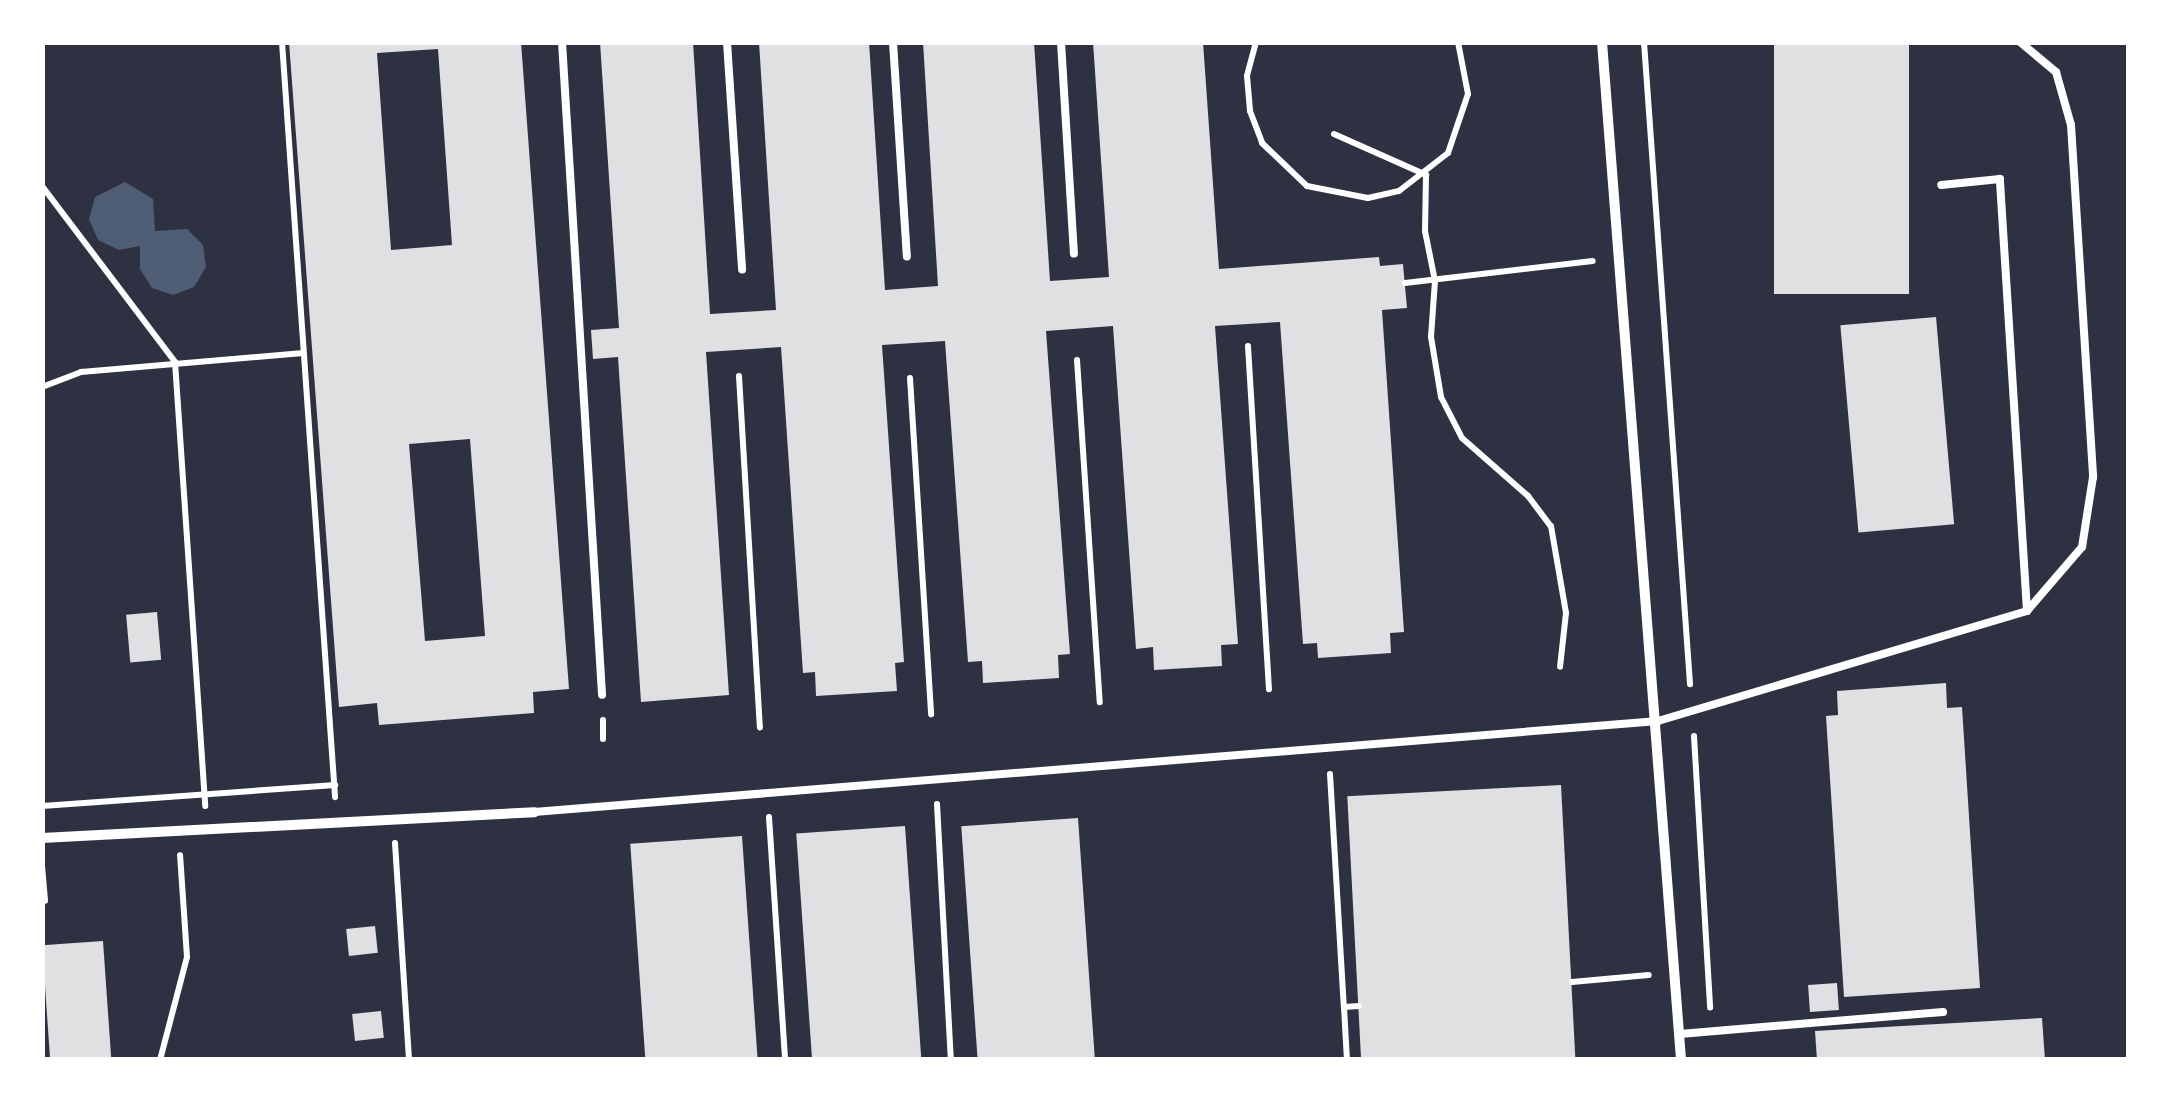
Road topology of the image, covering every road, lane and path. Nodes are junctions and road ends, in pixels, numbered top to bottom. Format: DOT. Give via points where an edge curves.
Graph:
graph roads {
  1 [pos="282,42"];
  2 [pos="562,42"];
  3 [pos="727,42"];
  4 [pos="893,42"];
  5 [pos="1060,42"];
  6 [pos="1256,42"];
  7 [pos="1458,42"];
  8 [pos="1602,42"];
  9 [pos="1644,42"];
  10 [pos="2020,42"];
  11 [pos="1334,134"];
  12 [pos="1426,175"];
  13 [pos="1941,185"];
  14 [pos="42,186"];
  15 [pos="1074,254"];
  16 [pos="1619,257"];
  17 [pos="907,258"];
  18 [pos="742,270"];
  19 [pos="1435,280"];
  20 [pos="1405,283"];
  21 [pos="1248,346"];
  22 [pos="303,353"];
  23 [pos="1077,360"];
  24 [pos="175,362"];
  25 [pos="739,376"];
  26 [pos="910,378"];
  27 [pos="42,387"];
  28 [pos="2027,610"];
  29 [pos="1560,668"];
  30 [pos="1269,690"];
  31 [pos="602,695"];
  32 [pos="1100,702"];
  33 [pos="931,714"];
  34 [pos="1692,714"];
  35 [pos="1658,721"];
  36 [pos="760,727"];
  37 [pos="1328,748"];
  38 [pos="334,786"];
  39 [pos="204,793"];
  40 [pos="42,806"];
  41 [pos="534,812"];
  42 [pos="393,816"];
  43 [pos="337,819"];
  44 [pos="207,827"];
  45 [pos="938,829"];
  46 [pos="42,838"];
  47 [pos="770,838"];
  48 [pos="42,866"];
  49 [pos="183,892"];
  50 [pos="45,901"];
  51 [pos="1675,972"];
  52 [pos="1572,982"];
  53 [pos="1358,1006"];
  54 [pos="1344,1007"];
  55 [pos="1942,1012"];
  56 [pos="1712,1032"];
  57 [pos="1680,1034"];
  58 [pos="160,1060"];
  59 [pos="409,1060"];
  60 [pos="785,1060"];
  61 [pos="951,1060"];
  62 [pos="1347,1060"];
  63 [pos="1682,1060"];
  1 -- 22 [label="path"];
  2 -- 31 [label="lane"];
  3 -- 18 [label="lane"];
  4 -- 17 [label="lane"];
  5 -- 15 [label="lane"];
  6 -- 12 [label="path" via="1247,76 1250,111 1282,168 1307,186 1352,197 1399,191"];
  7 -- 12 [label="path" via="1468,94 1462,125"];
  8 -- 16 [label="street"];
  9 -- 34 [label="path"];
  10 -- 28 [label="lane" via="2056,72 2071,125 2093,477 2082,547"];
  11 -- 12 [label="path"];
  12 -- 19 [label="path" via="1425,231"];
  13 -- 28 [label="lane" via="2000,179"];
  14 -- 24 [label="path"];
  16 -- 19 [label="path"];
  16 -- 35 [label="street"];
  19 -- 20 [label="path"];
  19 -- 29 [label="path" via="1431,337 1441,397 1462,438 1552,526 1566,613"];
  21 -- 30 [label="path"];
  22 -- 24 [label="path"];
  22 -- 38 [label="path"];
  23 -- 32 [label="path"];
  24 -- 27 [label="path" via="81,372"];
  24 -- 39 [label="path"];
  25 -- 36 [label="path"];
  26 -- 33 [label="path"];
  28 -- 34 [label="lane"];
  34 -- 35 [label="lane"];
  34 -- 56 [label="path"];
  35 -- 37 [label="lane"];
  35 -- 51 [label="street"];
  37 -- 41 [label="lane"];
  37 -- 54 [label="path"];
  38 -- 39 [label="path"];
  38 -- 43 [label="path"];
  39 -- 40 [label="path"];
  39 -- 44 [label="path"];
  41 -- 42 [label="street"];
  42 -- 43 [label="street"];
  42 -- 59 [label="path"];
  43 -- 44 [label="street"];
  44 -- 46 [label="street"];
  45 -- 61 [label="path"];
  47 -- 60 [label="path"];
  48 -- 50 [label="path"];
  49 -- 58 [label="path" via="187,957"];
  51 -- 52 [label="path"];
  51 -- 57 [label="street"];
  53 -- 54 [label="path"];
  54 -- 62 [label="path"];
  55 -- 56 [label="lane"];
  56 -- 57 [label="lane"];
  57 -- 63 [label="street"];
}
